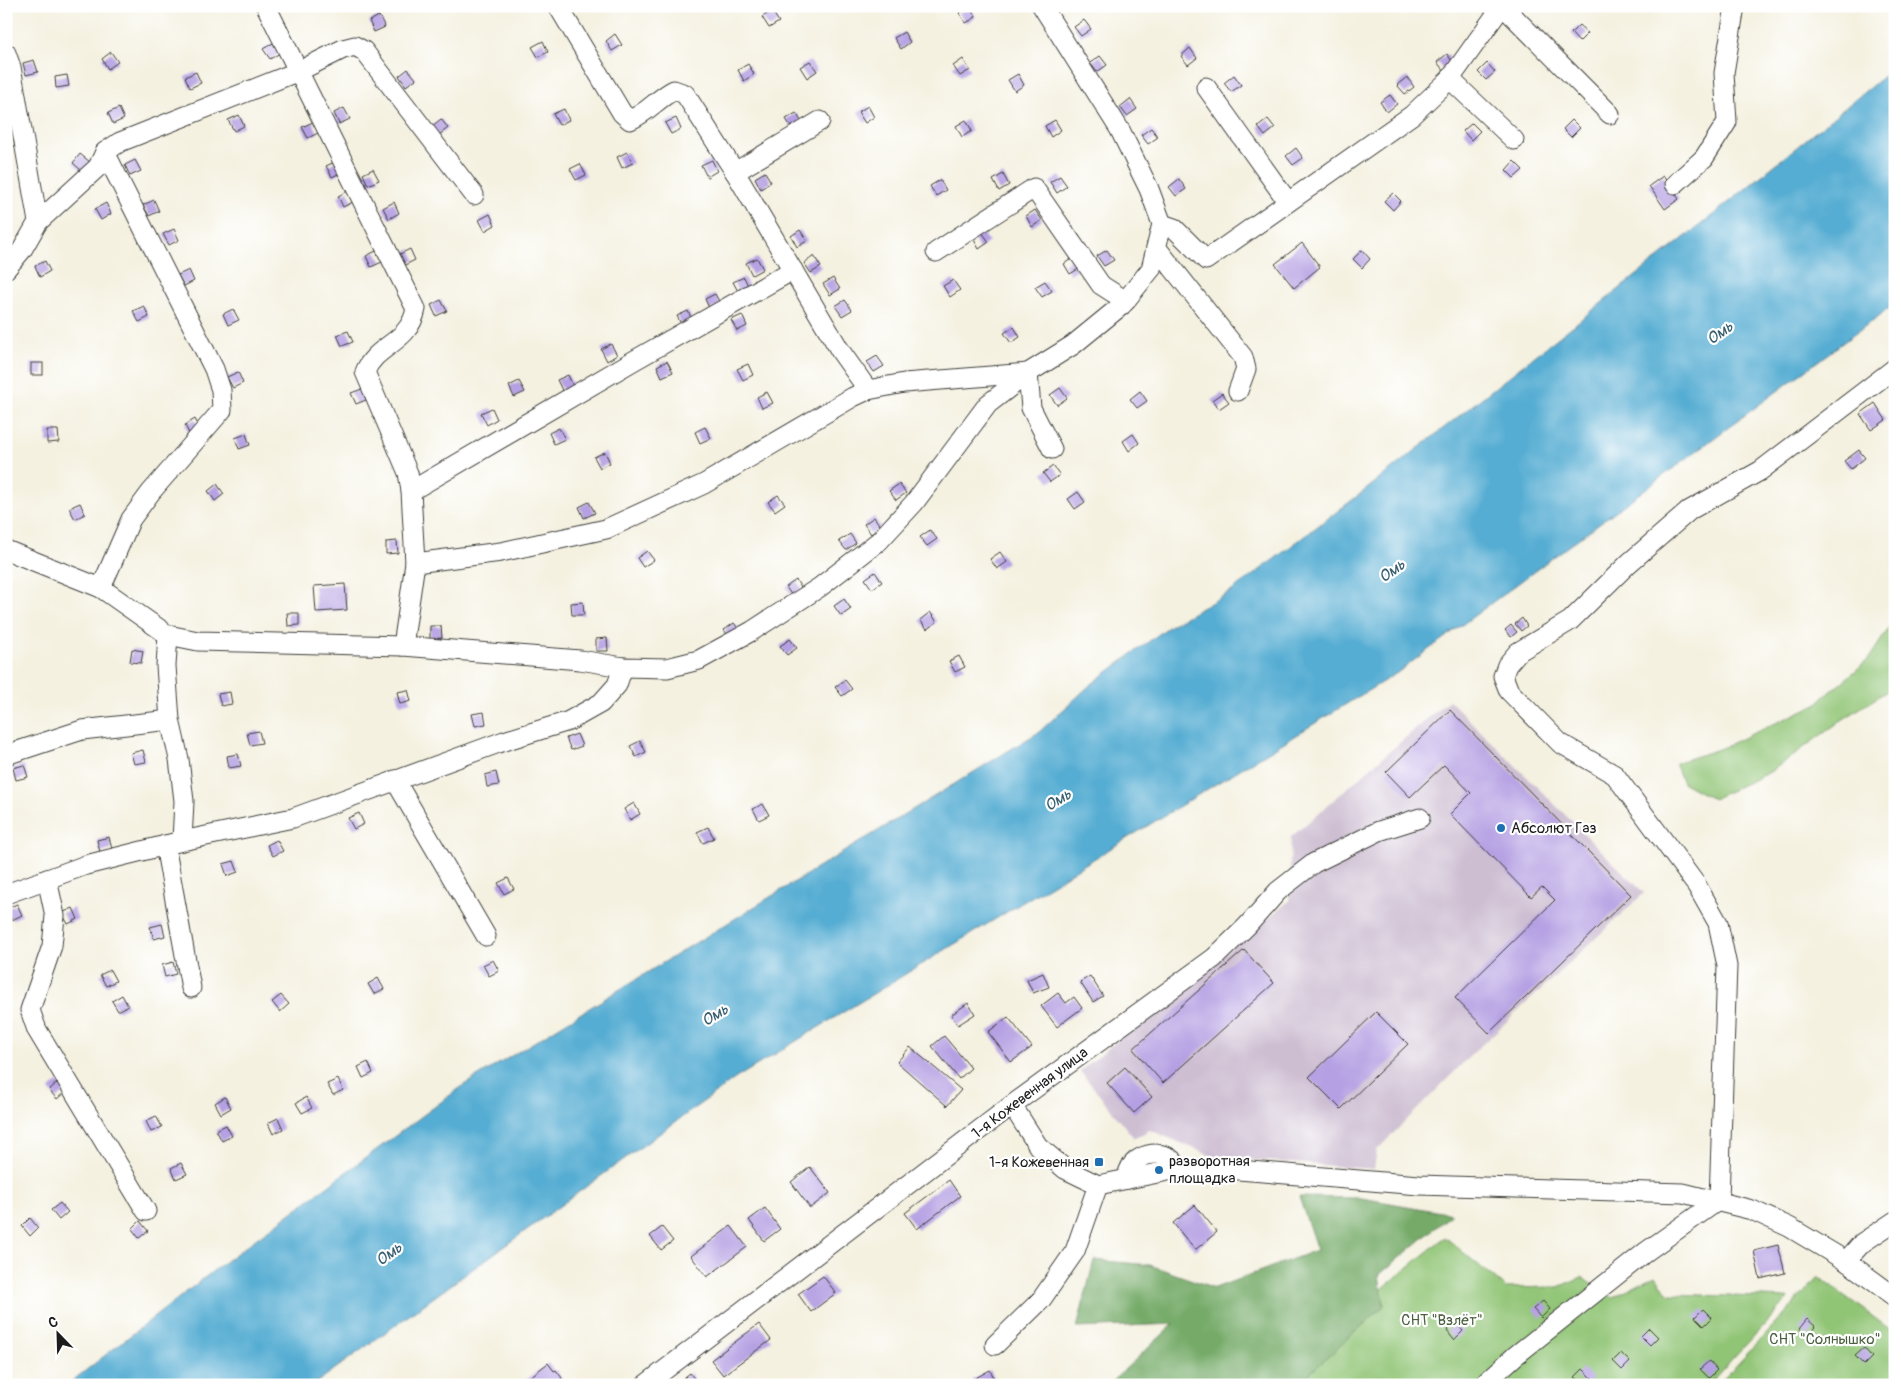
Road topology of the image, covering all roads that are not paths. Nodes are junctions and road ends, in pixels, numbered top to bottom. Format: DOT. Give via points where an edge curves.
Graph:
graph roads {
  1 [pos="266,6"];
  2 [pos="558,6"];
  3 [pos="1042,6"];
  4 [pos="1503,6"];
  5 [pos="1735,6"];
  6 [pos="6,53"];
  7 [pos="299,71"];
  8 [pos="1450,79"];
  9 [pos="1206,87"];
  10 [pos="1610,114"];
  11 [pos="820,121"];
  12 [pos="1514,140"];
  13 [pos="105,152"];
  14 [pos="735,172"];
  15 [pos="1675,184"];
  16 [pos="474,195"];
  17 [pos="1288,202"];
  18 [pos="38,222"];
  19 [pos="1162,224"];
  20 [pos="1156,247"];
  21 [pos="936,252"];
  22 [pos="6,269"];
  23 [pos="793,270"];
  24 [pos="1126,301"];
  25 [pos="1895,368"];
  26 [pos="1028,373"];
  27 [pos="868,390"];
  28 [pos="1238,391"];
  29 [pos="1052,449"];
  30 [pos="412,491"];
  31 [pos="6,550"];
  32 [pos="416,563"];
  33 [pos="101,588"];
  34 [pos="168,635"];
  35 [pos="403,646"];
  36 [pos="623,667"];
  37 [pos="170,720"];
  38 [pos="6,755"];
  39 [pos="395,780"];
  40 [pos="1420,818"];
  41 [pos="173,843"];
  42 [pos="47,879"];
  43 [pos="6,894"];
  44 [pos="486,936"];
  45 [pos="191,988"];
  46 [pos="1012,1105"];
  47 [pos="1098,1185"];
  48 [pos="1719,1200"];
  49 [pos="146,1211"];
  50 [pos="1895,1221"];
  51 [pos="1846,1261"];
  52 [pos="1895,1297"];
  53 [pos="995,1345"];
  54 [pos="645,1385"];
  55 [pos="1483,1385"];
  1 -- 7 [label="street"];
  2 -- 14 [label="street" via="622,113 630,120 674,90 685,94"];
  3 -- 19 [label="street" via="1120,130 1149,188"];
  4 -- 8 [label="street"];
  4 -- 10 [label="street"];
  5 -- 15 [label="street" via="1724,73 1727,122 1704,158"];
  6 -- 18 [label="street"];
  7 -- 13 [label="street" via="120,142"];
  7 -- 16 [label="street" via="343,48 355,46 364,51"];
  7 -- 30 [label="street" via="416,309 413,324 369,361 365,372 408,473"];
  8 -- 12 [label="street"];
  8 -- 17 [label="street" via="1412,115"];
  9 -- 17 [label="street"];
  11 -- 14 [label="street"];
  13 -- 18 [label="street" via="98,166"];
  13 -- 33 [label="street" via="214,369 222,390 222,410 150,492 131,519"];
  14 -- 23 [label="street"];
  17 -- 19 [label="street" via="1206,260 1174,228"];
  18 -- 22 [label="street" via="22,250"];
  19 -- 20 [label="street"];
  20 -- 24 [label="street" via="1151,269"];
  20 -- 28 [label="street" via="1243,356 1246,369"];
  21 -- 24 [label="street" via="1034,188 1101,285"];
  23 -- 27 [label="street" via="841,352"];
  23 -- 30 [label="street"];
  24 -- 26 [label="street" via="1073,345"];
  25 -- 48 [label="street" via="1760,471 1690,510 1629,563 1570,621 1518,652 1503,676 1509,691 1560,743 1615,775 1697,886 1718,923 1727,966"];
  26 -- 27 [label="street" via="904,383"];
  26 -- 29 [label="street" via="1031,408"];
  26 -- 36 [label="street" via="988,404 914,503 879,541 820,587 752,631 699,660 667,668"];
  27 -- 32 [label="street" via="704,484 606,529 501,552"];
  30 -- 32 [label="street"];
  31 -- 33 [label="street"];
  32 -- 35 [label="street"];
  33 -- 34 [label="street"];
  34 -- 35 [label="street" via="198,641"];
  34 -- 37 [label="street" via="166,666"];
  35 -- 36 [label="street" via="580,660"];
  36 -- 39 [label="street" via="617,685 601,703 569,721"];
  37 -- 38 [label="street" via="82,730"];
  37 -- 41 [label="street" via="184,801"];
  39 -- 41 [label="street" via="293,818"];
  39 -- 44 [label="street"];
  40 -- 46 [label="street, 1-я Кожевенная улица" via="1379,831 1314,863 1278,891 1214,958"];
  41 -- 42 [label="street" via="86,864"];
  41 -- 45 [label="street"];
  42 -- 43 [label="street"];
  42 -- 49 [label="street" via="55,916 52,946 30,1010 37,1030"];
  46 -- 47 [label="street" via="1038,1146 1065,1169"];
  46 -- 54 [label="street, 1-я Кожевенная улица"];
  47 -- 48 [label="street" via="1178,1169 1226,1169 1419,1185 1683,1193"];
  47 -- 53 [label="street" via="1075,1251 1041,1300"];
  48 -- 51 [label="street" via="1752,1210 1789,1227"];
  48 -- 55 [label="street" via="1647,1251"];
  50 -- 51 [label="street" via="1862,1243"];
  51 -- 52 [label="street"];
}
